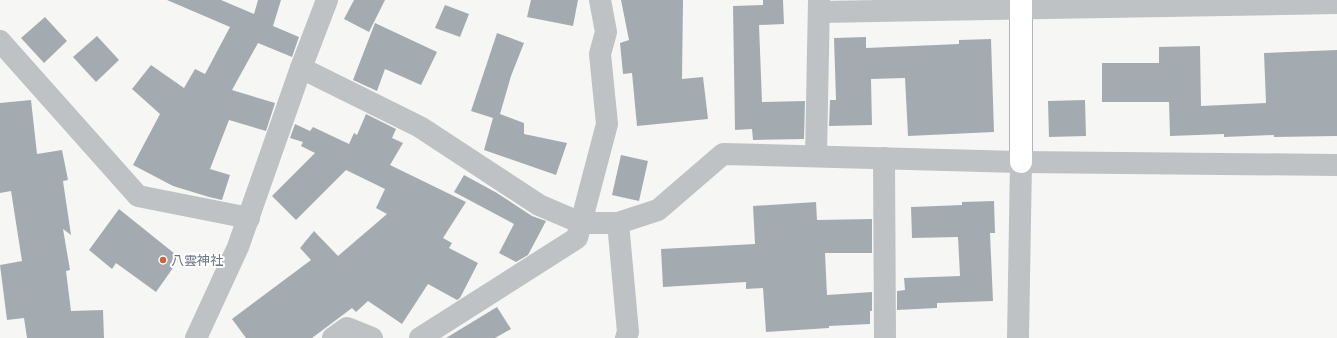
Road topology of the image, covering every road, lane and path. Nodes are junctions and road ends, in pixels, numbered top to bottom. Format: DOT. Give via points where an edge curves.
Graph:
graph roads {
  1 [pos="327,0"];
  2 [pos="600,0"];
  3 [pos="1337,3"];
  4 [pos="1021,4"];
  5 [pos="819,6"];
  6 [pos="0,41"];
  7 [pos="301,68"];
  8 [pos="816,156"];
  9 [pos="884,158"];
  10 [pos="1021,162"];
  11 [pos="1337,166"];
  12 [pos="249,218"];
  13 [pos="581,222"];
  14 [pos="618,223"];
  15 [pos="196,338"];
  16 [pos="333,338"];
  17 [pos="372,338"];
  18 [pos="420,338"];
  19 [pos="626,338"];
  20 [pos="885,338"];
  21 [pos="1018,338"];
  1 -- 7 [label="street"];
  2 -- 13 [label="street" via="606,32 600,54 607,124"];
  3 -- 4 [label="street"];
  4 -- 5 [label="street"];
  4 -- 10 [label="street"];
  5 -- 8 [label="street"];
  6 -- 12 [label="street" via="138,196"];
  7 -- 12 [label="street"];
  7 -- 13 [label="street" via="420,127 539,205"];
  8 -- 9 [label="street"];
  8 -- 14 [label="street" via="723,154 658,210"];
  9 -- 10 [label="street"];
  9 -- 20 [label="street"];
  10 -- 11 [label="street"];
  10 -- 21 [label="street"];
  12 -- 15 [label="street"];
  13 -- 14 [label="street"];
  13 -- 18 [label="street" via="577,238"];
  14 -- 19 [label="street" via="628,332"];
  16 -- 17 [label="street" via="347,328"];
}
